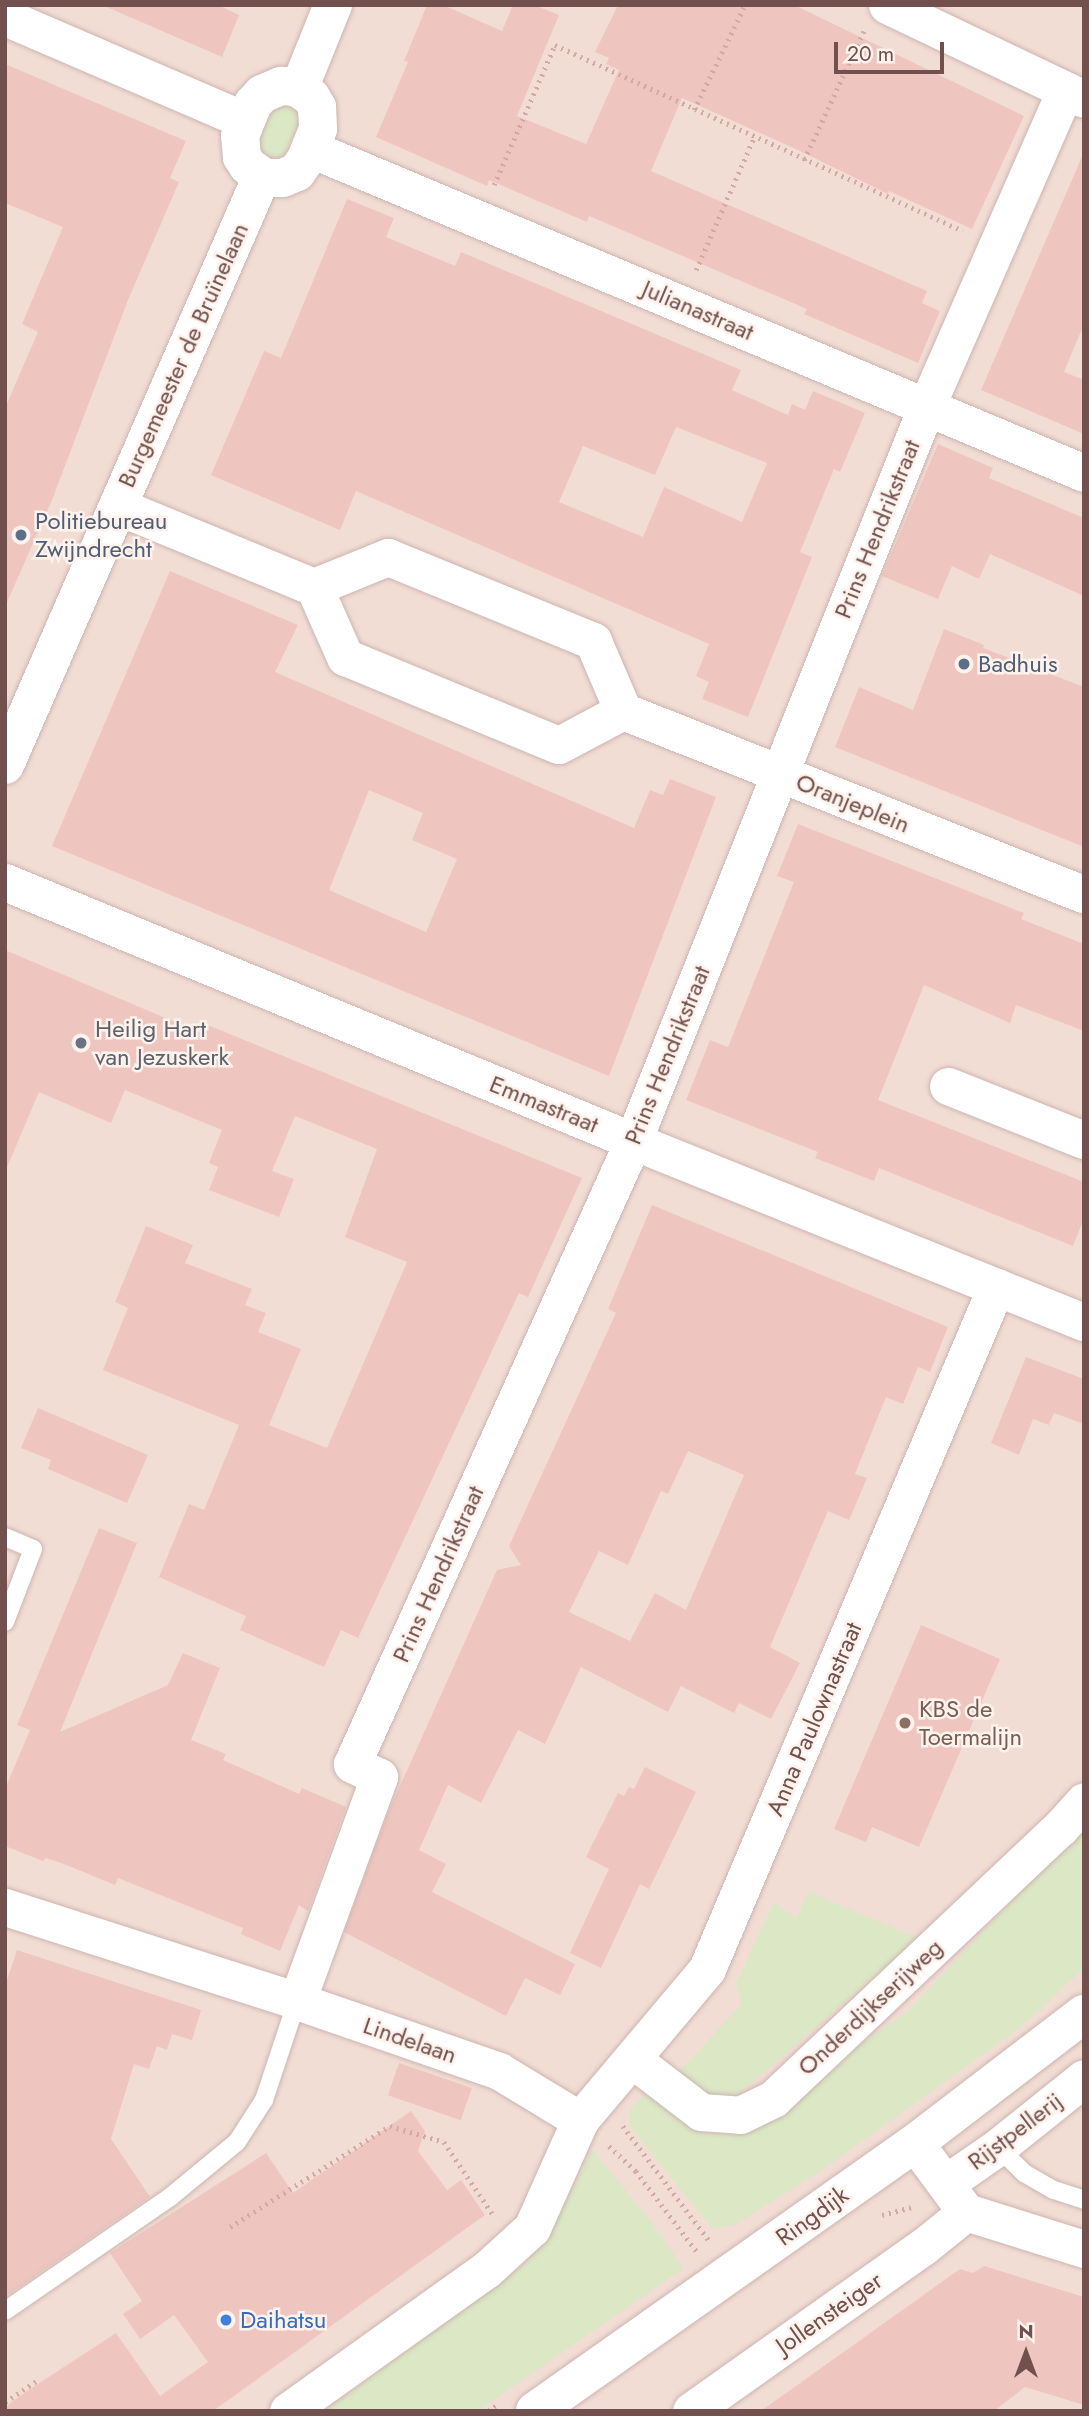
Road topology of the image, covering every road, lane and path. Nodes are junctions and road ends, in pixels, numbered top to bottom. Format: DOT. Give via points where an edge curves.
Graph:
graph roads {
  1 [pos="333,5"];
  2 [pos="745,5"];
  3 [pos="5,17"];
  4 [pos="875,18"];
  5 [pos="299,89"];
  6 [pos="1074,95"];
  7 [pos="694,110"];
  8 [pos="246,121"];
  9 [pos="754,137"];
  10 [pos="310,149"];
  11 [pos="804,160"];
  12 [pos="261,176"];
  13 [pos="489,195"];
  14 [pos="964,232"];
  15 [pos="691,281"];
  16 [pos="927,405"];
  17 [pos="1084,473"];
  18 [pos="117,506"];
  19 [pos="314,587"];
  20 [pos="623,711"];
  21 [pos="5,765"];
  22 [pos="779,774"];
  23 [pos="5,882"];
  24 [pos="1084,894"];
  25 [pos="947,1086"];
  26 [pos="1084,1140"];
  27 [pos="633,1141"];
  28 [pos="996,1287"];
  29 [pos="1084,1322"];
  30 [pos="5,1537"];
  31 [pos="5,1622"];
  32 [pos="1084,1801"];
  33 [pos="5,1907"];
  34 [pos="298,2001"];
  35 [pos="1084,2014"];
  36 [pos="632,2059"];
  37 [pos="1084,2078"];
  38 [pos="589,2107"];
  39 [pos="915,2143"];
  40 [pos="998,2147"];
  41 [pos="956,2198"];
  42 [pos="1084,2200"];
  43 [pos="230,2227"];
  44 [pos="513,2246"];
  45 [pos="1084,2249"];
  46 [pos="727,2277"];
  47 [pos="5,2311"];
  48 [pos="36,2381"];
  49 [pos="5,2402"];
  50 [pos="288,2411"];
  51 [pos="535,2411"];
  52 [pos="691,2411"];
  1 -- 5 [label="street"];
  2 -- 7 [label="path"];
  3 -- 8 [label="street"];
  4 -- 6 [label="street"];
  4 -- 11 [label="path"];
  5 -- 8 [label="street" via="281,86 261,94"];
  5 -- 10 [label="street" via="311,97 320,118"];
  6 -- 16 [label="street, Prins Hendrikstraat"];
  7 -- 9 [label="path"];
  7 -- 13 [label="path" via="555,45"];
  8 -- 12 [label="street" via="240,136 242,157"];
  9 -- 11 [label="path"];
  9 -- 15 [label="path"];
  10 -- 12 [label="street" via="297,172 283,178"];
  10 -- 16 [label="street, Julianastraat"];
  11 -- 14 [label="path"];
  12 -- 18 [label="street, Burgemeester de Bruïnelaan"];
  16 -- 17 [label="street, Julianastraat"];
  16 -- 22 [label="street, Prins Hendrikstraat"];
  18 -- 19 [label="street"];
  18 -- 21 [label="street, Burgemeester de Bruïnelaan"];
  19 -- 20 [label="street" via="388,557 593,641"];
  19 -- 20 [label="street" via="345,657 559,745"];
  20 -- 22 [label="street, Oranjeplein"];
  22 -- 24 [label="street, Oranjeplein"];
  22 -- 27 [label="street, Prins Hendrikstraat"];
  23 -- 27 [label="street, Emmastraat"];
  25 -- 26 [label="street"];
  27 -- 28 [label="street, Emmastraat"];
  27 -- 34 [label="street, Prins Hendrikstraat" via="352,1764 379,1777"];
  28 -- 29 [label="street, Emmastraat"];
  28 -- 36 [label="street, Anna Paulownastraat" via="718,1948 689,1994"];
  30 -- 31 [label="lane" via="33,1549"];
  32 -- 36 [label="street, Onderdijkserijweg" via="773,2099 740,2115 701,2112"];
  33 -- 34 [label="street, Lindelaan"];
  34 -- 38 [label="street, Lindelaan"];
  34 -- 47 [label="lane" via="264,2100 237,2142 169,2198"];
  35 -- 39 [label="street, Ringdijk"];
  36 -- 38 [label="street, Anna Paulownastraat"];
  37 -- 40 [label="street, Rijstpellerij"];
  38 -- 44 [label="street" via="532,2228"];
  38 -- 46 [label="path"];
  38 -- 46 [label="path" via="636,2171"];
  39 -- 41 [label="street"];
  39 -- 46 [label="street, Ringdijk"];
  40 -- 41 [label="street, Rijstpellerij"];
  40 -- 42 [label="lane" via="1024,2173"];
  41 -- 45 [label="street"];
  41 -- 52 [label="street, Jollensteiger" via="923,2247"];
  43 -- 44 [label="path" via="390,2126 444,2142"];
  44 -- 50 [label="street"];
  46 -- 51 [label="street, Ringdijk"];
  48 -- 49 [label="path"];
}
